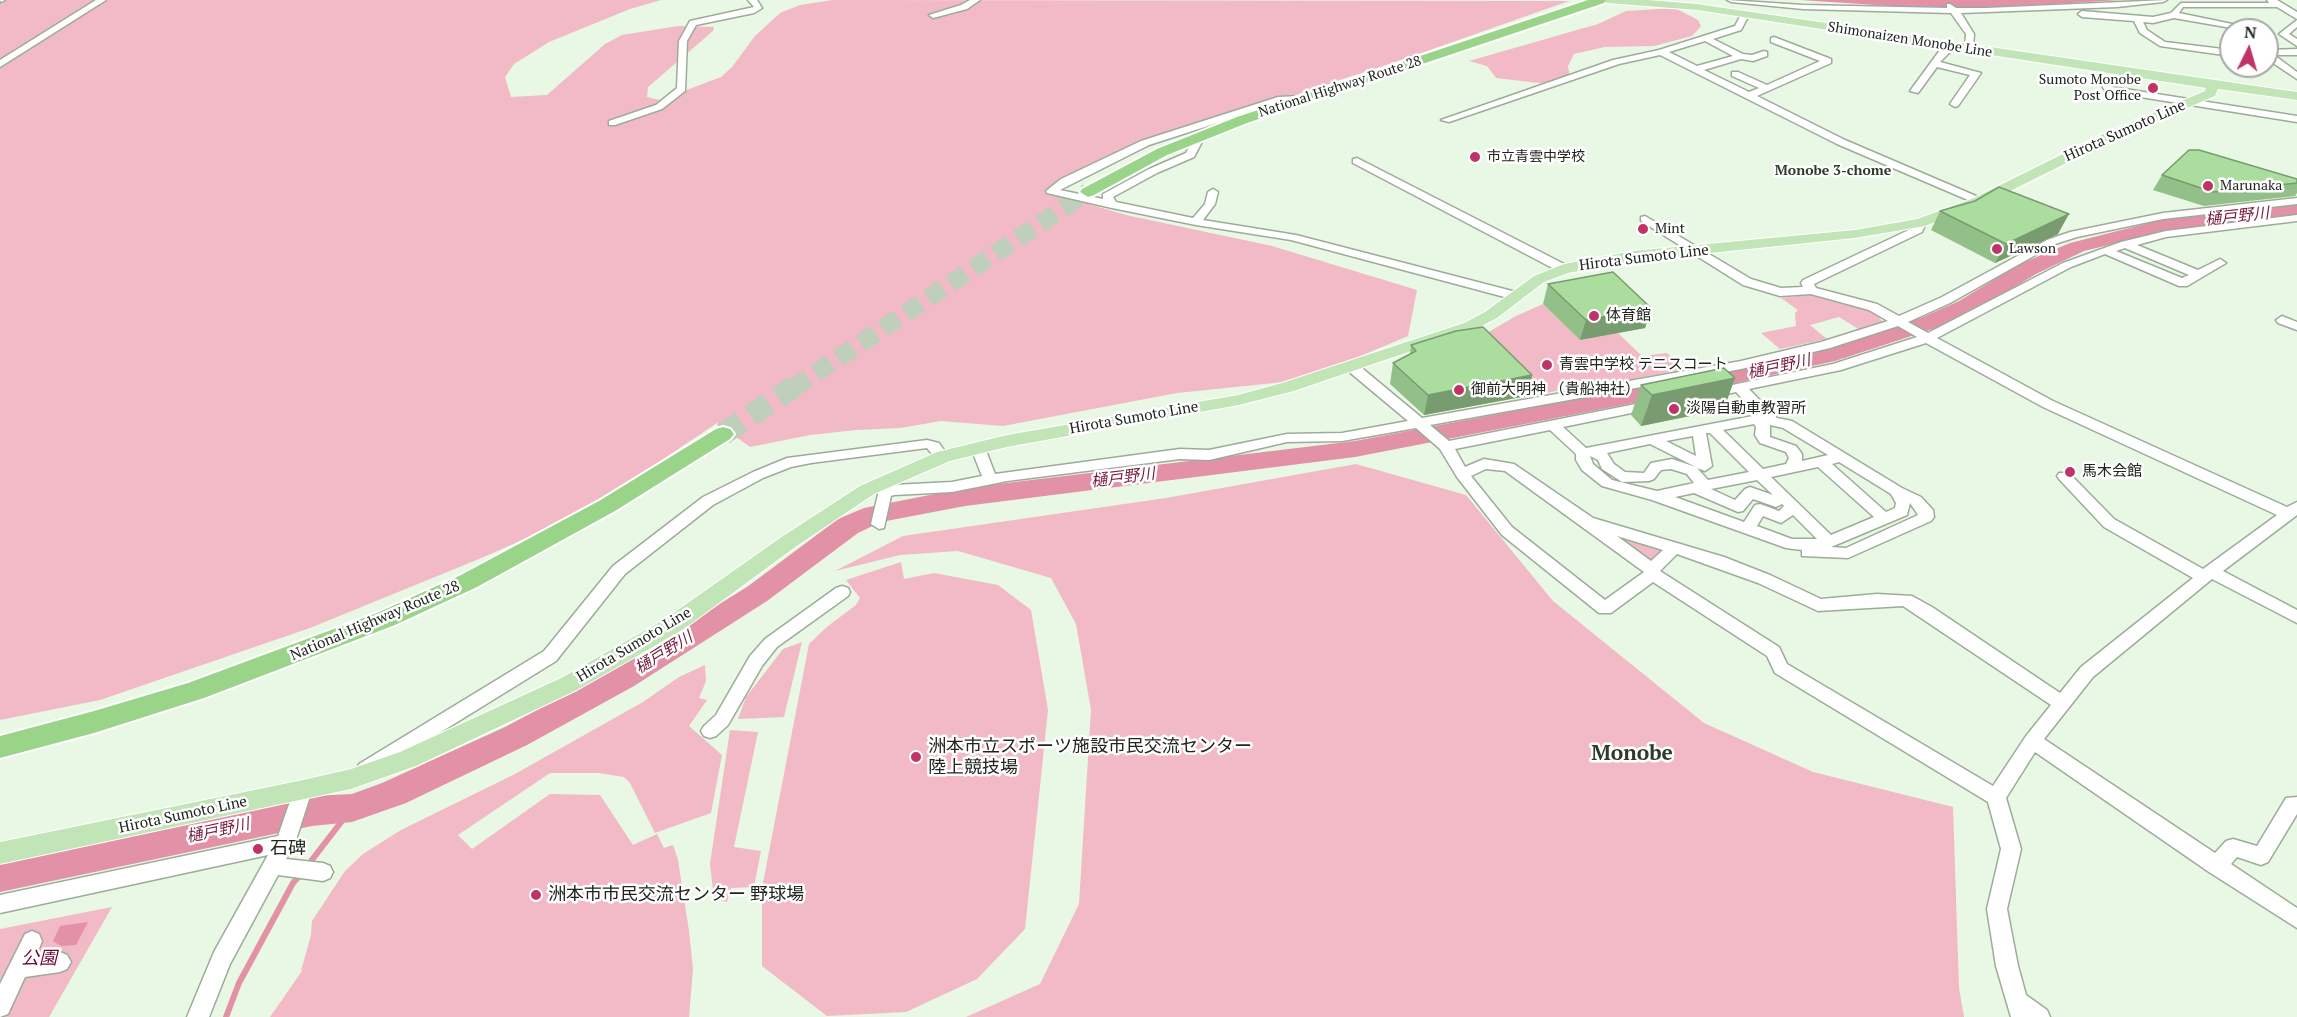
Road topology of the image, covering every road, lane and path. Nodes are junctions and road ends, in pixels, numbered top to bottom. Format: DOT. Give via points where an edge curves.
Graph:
graph roads {
  1 [pos="102,0"];
  2 [pos="752,0"];
  3 [pos="976,0"];
  4 [pos="1600,0"];
  5 [pos="1607,0"];
  6 [pos="1731,0"];
  7 [pos="1943,0"];
  8 [pos="2163,0"];
  9 [pos="1626,1"];
  10 [pos="2275,2"];
  11 [pos="1954,10"];
  12 [pos="2018,10"];
  13 [pos="933,15"];
  14 [pos="1745,15"];
  15 [pos="2174,15"];
  16 [pos="2297,16"];
  17 [pos="2138,20"];
  18 [pos="2219,23"];
  19 [pos="2297,23"];
  20 [pos="1705,39"];
  21 [pos="1774,40"];
  22 [pos="2297,42"];
  23 [pos="1952,46"];
  24 [pos="1969,48"];
  25 [pos="2219,51"];
  26 [pos="1660,52"];
  27 [pos="2297,52"];
  28 [pos="1764,54"];
  29 [pos="2279,54"];
  30 [pos="1741,56"];
  31 [pos="2279,63"];
  32 [pos="0,64"];
  33 [pos="1935,64"];
  34 [pos="1695,70"];
  35 [pos="1735,74"];
  36 [pos="2297,76"];
  37 [pos="2103,79"];
  38 [pos="2212,85"];
  39 [pos="1767,88"];
  40 [pos="1915,92"];
  41 [pos="2297,96"];
  42 [pos="1747,97"];
  43 [pos="1304,99"];
  44 [pos="2190,102"];
  45 [pos="1955,104"];
  46 [pos="2297,119"];
  47 [pos="1446,120"];
  48 [pos="612,123"];
  49 [pos="1200,136"];
  50 [pos="1357,161"];
  51 [pos="1088,192"];
  52 [pos="1213,192"];
  53 [pos="1979,201"];
  54 [pos="2297,201"];
  55 [pos="1112,205"];
  56 [pos="2297,218"];
  57 [pos="1645,219"];
  58 [pos="1196,222"];
  59 [pos="1920,222"];
  60 [pos="2125,244"];
  61 [pos="1698,250"];
  62 [pos="2104,250"];
  63 [pos="2220,263"];
  64 [pos="1564,268"];
  65 [pos="2199,275"];
  66 [pos="1812,290"];
  67 [pos="1516,296"];
  68 [pos="2282,320"];
  69 [pos="1897,321"];
  70 [pos="2297,326"];
  71 [pos="1928,338"];
  72 [pos="1352,367"];
  73 [pos="1740,388"];
  74 [pos="1705,394"];
  75 [pos="1670,402"];
  76 [pos="1757,419"];
  77 [pos="1773,422"];
  78 [pos="1419,425"];
  79 [pos="1552,425"];
  80 [pos="1706,429"];
  81 [pos="723,434"];
  82 [pos="1652,440"];
  83 [pos="1446,446"];
  84 [pos="978,448"];
  85 [pos="1590,452"];
  86 [pos="942,457"];
  87 [pos="1841,457"];
  88 [pos="1820,461"];
  89 [pos="1795,467"];
  90 [pos="1462,474"];
  91 [pos="1760,474"];
  92 [pos="2064,476"];
  93 [pos="990,479"];
  94 [pos="1700,487"];
  95 [pos="1898,491"];
  96 [pos="1781,495"];
  97 [pos="1658,496"];
  98 [pos="1793,506"];
  99 [pos="2293,511"];
  100 [pos="1884,518"];
  101 [pos="1588,522"];
  102 [pos="879,524"];
  103 [pos="1748,528"];
  104 [pos="1829,542"];
  105 [pos="1788,543"];
  106 [pos="1675,547"];
  107 [pos="1653,572"];
  108 [pos="2207,574"];
  109 [pos="842,592"];
  110 [pos="2297,617"];
  111 [pos="2061,703"];
  112 [pos="710,731"];
  113 [pos="2032,741"];
  114 [pos="0,747"];
  115 [pos="351,779"];
  116 [pos="301,794"];
  117 [pos="1996,797"];
  118 [pos="2293,804"];
  119 [pos="287,839"];
  120 [pos="0,853"];
  121 [pos="2216,866"];
  122 [pos="0,904"];
  123 [pos="2297,920"];
  124 [pos="32,941"];
  125 [pos="60,962"];
  126 [pos="19,968"];
  127 [pos="0,1007"];
  128 [pos="2021,1010"];
  129 [pos="198,1017"];
  130 [pos="2038,1017"];
  1 -- 32 [label="street"];
  2 -- 48 [label="street" via="758,8 693,23 683,41 682,89 659,107"];
  3 -- 13 [label="street"];
  4 -- 43 [label="highway, National Highway Route 28"];
  5 -- 9 [label="main road, Shimonaizen Monobe Line"];
  6 -- 11 [label="street" via="1803,7"];
  7 -- 11 [label="street"];
  8 -- 12 [label="street"];
  9 -- 14 [label="main road, Shimonaizen Monobe Line"];
  10 -- 15 [label="street" via="2181,5"];
  10 -- 16 [label="street"];
  11 -- 12 [label="street"];
  11 -- 24 [label="street" via="1970,34"];
  12 -- 17 [label="street"];
  14 -- 20 [label="street" via="1738,28"];
  14 -- 23 [label="main road, Shimonaizen Monobe Line"];
  15 -- 17 [label="street"];
  15 -- 18 [label="street"];
  17 -- 25 [label="street" via="2143,31 2163,44"];
  19 -- 22 [label="street" via="2279,34"];
  20 -- 26 [label="street"];
  20 -- 30 [label="street"];
  21 -- 39 [label="street" via="1828,61"];
  23 -- 24 [label="main road, Shimonaizen Monobe Line"];
  23 -- 33 [label="street"];
  24 -- 38 [label="main road, Shimonaizen Monobe Line"];
  26 -- 34 [label="street"];
  26 -- 47 [label="street" via="1616,62"];
  27 -- 29 [label="street"];
  28 -- 30 [label="street" via="1753,58"];
  30 -- 34 [label="street"];
  31 -- 36 [label="street"];
  33 -- 40 [label="street"];
  33 -- 45 [label="street" via="1976,73"];
  34 -- 42 [label="street"];
  35 -- 39 [label="street"];
  37 -- 44 [label="street" via="2109,89"];
  38 -- 41 [label="main road"];
  38 -- 44 [label="main road, Hirota Sumoto Line" via="2211,93"];
  39 -- 42 [label="street"];
  42 -- 53 [label="street"];
  43 -- 49 [label="highway, National Highway Route 28"];
  43 -- 55 [label="street" via="1281,99 1145,143 1051,191"];
  44 -- 46 [label="street"];
  44 -- 53 [label="main road, Hirota Sumoto Line" via="2110,136"];
  49 -- 51 [label="highway, National Highway Route 28"];
  49 -- 55 [label="street" via="1190,155 1107,196"];
  50 -- 64 [label="street"];
  52 -- 58 [label="street" via="1210,204"];
  53 -- 59 [label="main road, Hirota Sumoto Line"];
  54 -- 69 [label="street" via="2163,216 2074,234"];
  55 -- 58 [label="street"];
  56 -- 60 [label="street" via="2166,234"];
  57 -- 61 [label="street"];
  58 -- 67 [label="street" via="1315,242"];
  59 -- 61 [label="main road, Hirota Sumoto Line" via="1855,234"];
  59 -- 66 [label="street" via="1918,230 1807,284"];
  60 -- 62 [label="street"];
  60 -- 65 [label="street"];
  61 -- 64 [label="main road, Hirota Sumoto Line"];
  61 -- 66 [label="street" via="1747,282 1780,292"];
  62 -- 65 [label="street" via="2183,284"];
  62 -- 71 [label="street"];
  63 -- 65 [label="street"];
  64 -- 67 [label="main road, Hirota Sumoto Line" via="1539,279"];
  66 -- 69 [label="street" via="1874,307"];
  67 -- 72 [label="main road, Hirota Sumoto Line" via="1470,326"];
  68 -- 70 [label="street"];
  69 -- 71 [label="street"];
  69 -- 78 [label="street" via="1858,336 1741,365"];
  71 -- 73 [label="street" via="1836,367"];
  71 -- 99 [label="street" via="2048,404"];
  72 -- 78 [label="street"];
  72 -- 84 [label="main road, Hirota Sumoto Line" via="1239,400"];
  73 -- 74 [label="street"];
  73 -- 77 [label="street"];
  75 -- 79 [label="street"];
  76 -- 77 [label="street"];
  76 -- 80 [label="street"];
  76 -- 89 [label="street" via="1763,426 1765,440 1796,454 1792,463"];
  77 -- 87 [label="street" via="1787,424"];
  78 -- 83 [label="street"];
  78 -- 93 [label="street" via="1342,437 1287,438 1209,455 1180,454"];
  79 -- 83 [label="street"];
  79 -- 85 [label="street"];
  80 -- 82 [label="street"];
  80 -- 82 [label="street" via="1705,466"];
  80 -- 91 [label="street"];
  81 -- 114 [label="highway, National Highway Route 28" via="540,544 386,619 195,691"];
  82 -- 85 [label="street"];
  83 -- 90 [label="street"];
  84 -- 86 [label="main road, Hirota Sumoto Line"];
  84 -- 93 [label="street"];
  85 -- 94 [label="street" via="1605,458 1607,466 1622,477 1649,476 1656,466 1672,464 1692,471"];
  85 -- 97 [label="street" via="1583,460 1607,483"];
  86 -- 115 [label="main road, Hirota Sumoto Line" via="867,490 673,625 569,684 419,754"];
  86 -- 115 [label="street" via="934,446 922,444 811,458 787,463 708,501 619,570 550,656"];
  87 -- 88 [label="street"];
  87 -- 95 [label="street"];
  88 -- 89 [label="street"];
  88 -- 100 [label="street"];
  89 -- 91 [label="street"];
  90 -- 101 [label="street" via="1484,464 1509,467"];
  90 -- 107 [label="street" via="1507,531 1605,609"];
  91 -- 94 [label="street"];
  91 -- 96 [label="street"];
  92 -- 108 [label="street" via="2109,523"];
  93 -- 102 [label="street" via="884,493"];
  94 -- 96 [label="street" via="1738,507 1750,492 1776,502"];
  94 -- 97 [label="street"];
  95 -- 100 [label="street" via="1902,511"];
  95 -- 105 [label="street" via="1916,500 1926,518 1848,553 1809,552"];
  96 -- 98 [label="street"];
  97 -- 103 [label="street"];
  98 -- 103 [label="street" via="1781,518 1760,508"];
  98 -- 104 [label="street"];
  99 -- 108 [label="street"];
  100 -- 104 [label="street"];
  101 -- 106 [label="street"];
  101 -- 107 [label="street"];
  103 -- 105 [label="street"];
  104 -- 105 [label="street"];
  106 -- 107 [label="street"];
  106 -- 111 [label="street" via="1744,570 1818,605 1905,600"];
  107 -- 117 [label="street" via="1773,652 1781,668"];
  108 -- 110 [label="street"];
  108 -- 111 [label="street" via="2087,672"];
  109 -- 112 [label="street" via="771,643 722,720"];
  111 -- 113 [label="street"];
  113 -- 117 [label="street"];
  113 -- 121 [label="street"];
  115 -- 116 [label="main road, Hirota Sumoto Line"];
  116 -- 119 [label="street"];
  116 -- 120 [label="main road, Hirota Sumoto Line"];
  117 -- 128 [label="street" via="2012,849 1997,909 2007,966"];
  118 -- 121 [label="street" via="2260,856 2233,847"];
  119 -- 122 [label="street"];
  119 -- 129 [label="street" via="299,869 221,958"];
  121 -- 123 [label="street"];
  124 -- 126 [label="street"];
  125 -- 126 [label="street"];
  126 -- 127 [label="street"];
  128 -- 130 [label="street"];
}
